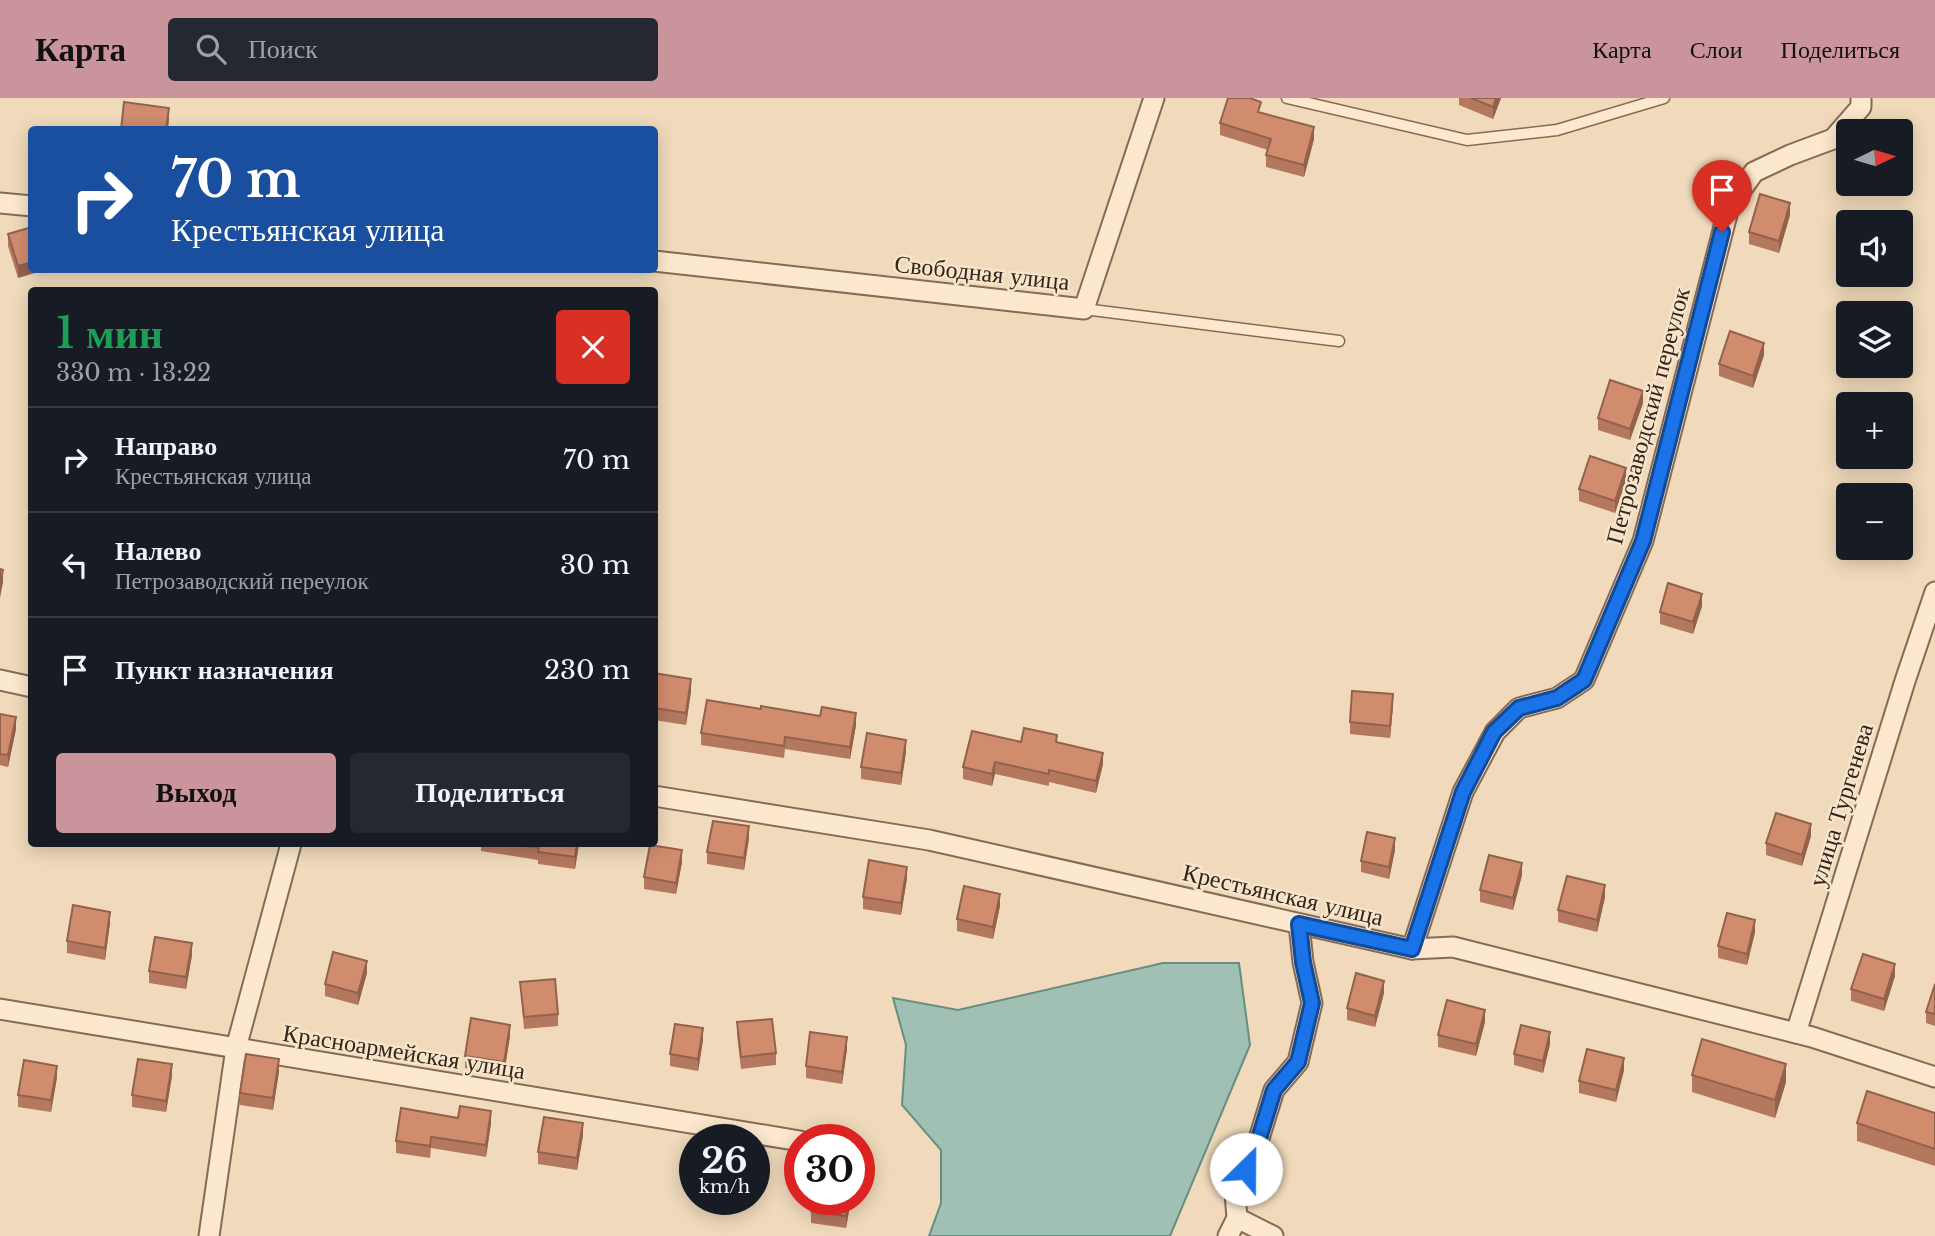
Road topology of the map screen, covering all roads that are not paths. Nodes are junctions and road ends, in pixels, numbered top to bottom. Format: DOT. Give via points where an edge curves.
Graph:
graph roads {
  1 [pos="1154,98"];
  2 [pos="1287,98"];
  3 [pos="1664,98"];
  4 [pos="1861,98"];
  5 [pos="0,203"];
  6 [pos="28,206"];
  7 [pos="658,261"];
  8 [pos="1084,309"];
  9 [pos="1339,341"];
  10 [pos="1935,592"];
  11 [pos="0,680"];
  12 [pos="28,686"];
  13 [pos="658,797"];
  14 [pos="290,847"];
  15 [pos="1299,924"];
  16 [pos="1412,949"];
  17 [pos="0,1009"];
  18 [pos="1796,1033"];
  19 [pos="236,1048"];
  20 [pos="1935,1077"];
  21 [pos="784,1138"];
  22 [pos="1233,1227"];
  23 [pos="209,1236"];
  24 [pos="1273,1236"];
  1 -- 8 [label="street, Свободная улица"];
  2 -- 3 [label="lane" via="1467,140 1557,130"];
  4 -- 16 [label="street, Петрозаводский переулок" via="1861,107 1833,139 1754,172 1729,207 1643,541 1584,680 1557,698 1519,708 1494,732 1463,792"];
  5 -- 6 [label="street"];
  7 -- 8 [label="street, Свободная улица"];
  8 -- 9 [label="lane"];
  10 -- 18 [label="street, улица Тургенева"];
  11 -- 12 [label="street"];
  13 -- 15 [label="street, Крестьянская улица" via="929,841"];
  14 -- 19 [label="street"];
  15 -- 16 [label="street, Крестьянская улица"];
  15 -- 22 [label="street" via="1312,1003 1298,1062 1274,1090 1257,1145 1235,1193"];
  16 -- 18 [label="street, Крестьянская улица" via="1453,947"];
  17 -- 19 [label="street, Красноармейская улица"];
  18 -- 20 [label="street, Крестьянская улица"];
  19 -- 21 [label="street, Красноармейская улица"];
  19 -- 23 [label="street"];
  22 -- 24 [label="street"];
}
